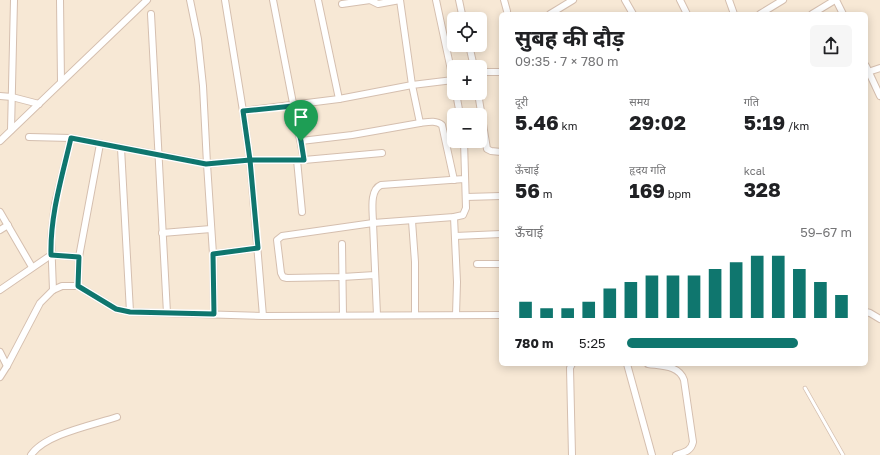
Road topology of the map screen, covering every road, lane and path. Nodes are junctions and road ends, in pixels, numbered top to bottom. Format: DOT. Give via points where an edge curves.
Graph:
graph roads {
  1 [pos="14,0"];
  2 [pos="60,0"];
  3 [pos="147,0"];
  4 [pos="190,0"];
  5 [pos="225,0"];
  6 [pos="273,0"];
  7 [pos="318,0"];
  8 [pos="400,0"];
  9 [pos="436,0"];
  10 [pos="459,0"];
  11 [pos="504,0"];
  12 [pos="573,0"];
  13 [pos="624,0"];
  14 [pos="680,0"];
  15 [pos="729,0"];
  16 [pos="783,0"];
  17 [pos="836,0"];
  18 [pos="342,4"];
  19 [pos="507,11"];
  20 [pos="462,12"];
  21 [pos="553,12"];
  22 [pos="632,12"];
  23 [pos="686,12"];
  24 [pos="733,12"];
  25 [pos="763,12"];
  26 [pos="815,12"];
  27 [pos="842,12"];
  28 [pos="150,14"];
  29 [pos="449,60"];
  30 [pos="880,68"];
  31 [pos="868,69"];
  32 [pos="868,71"];
  33 [pos="487,72"];
  34 [pos="499,72"];
  35 [pos="61,82"];
  36 [pos="447,82"];
  37 [pos="412,85"];
  38 [pos="0,96"];
  39 [pos="880,96"];
  40 [pos="12,97"];
  41 [pos="339,100"];
  42 [pos="479,100"];
  43 [pos="39,104"];
  44 [pos="293,106"];
  45 [pos="243,111"];
  46 [pos="420,123"];
  47 [pos="11,130"];
  48 [pos="29,136"];
  49 [pos="71,138"];
  50 [pos="0,141"];
  51 [pos="301,141"];
  52 [pos="100,144"];
  53 [pos="121,148"];
  54 [pos="464,148"];
  55 [pos="499,152"];
  56 [pos="382,153"];
  57 [pos="157,154"];
  58 [pos="250,160"];
  59 [pos="297,160"];
  60 [pos="304,160"];
  61 [pos="206,164"];
  62 [pos="464,179"];
  63 [pos="454,180"];
  64 [pos="499,196"];
  65 [pos="466,197"];
  66 [pos="0,212"];
  67 [pos="302,212"];
  68 [pos="454,217"];
  69 [pos="412,221"];
  70 [pos="373,223"];
  71 [pos="8,225"];
  72 [pos="211,229"];
  73 [pos="0,230"];
  74 [pos="162,233"];
  75 [pos="499,234"];
  76 [pos="455,236"];
  77 [pos="342,244"];
  78 [pos="258,248"];
  79 [pos="213,254"];
  80 [pos="51,255"];
  81 [pos="79,257"];
  82 [pos="477,264"];
  83 [pos="499,264"];
  84 [pos="32,267"];
  85 [pos="375,275"];
  86 [pos="342,277"];
  87 [pos="78,286"];
  88 [pos="0,290"];
  89 [pos="53,290"];
  90 [pos="130,312"];
  91 [pos="167,313"];
  92 [pos="868,313"];
  93 [pos="214,314"];
  94 [pos="499,314"];
  95 [pos="343,315"];
  96 [pos="377,315"];
  97 [pos="415,315"];
  98 [pos="456,315"];
  99 [pos="263,316"];
  100 [pos="880,319"];
  101 [pos="0,352"];
  102 [pos="7,366"];
  103 [pos="571,366"];
  104 [pos="628,366"];
  105 [pos="663,366"];
  106 [pos="0,377"];
  107 [pos="805,388"];
  108 [pos="117,417"];
  109 [pos="31,455"];
  110 [pos="572,455"];
  111 [pos="652,455"];
  112 [pos="676,455"];
  113 [pos="844,455"];
  1 -- 40 [label="street"];
  2 -- 35 [label="street"];
  3 -- 35 [label="street"];
  4 -- 61 [label="street" via="198,39 203,86"];
  5 -- 45 [label="street"];
  6 -- 44 [label="street"];
  7 -- 41 [label="street"];
  8 -- 18 [label="street" via="378,4 370,0"];
  8 -- 37 [label="street"];
  9 -- 29 [label="street"];
  10 -- 20 [label="street"];
  11 -- 19 [label="street"];
  12 -- 21 [label="street"];
  13 -- 22 [label="street"];
  14 -- 23 [label="street"];
  15 -- 24 [label="street"];
  16 -- 25 [label="street"];
  17 -- 26 [label="street"];
  17 -- 27 [label="street"];
  28 -- 57 [label="street"];
  30 -- 31 [label="street"];
  32 -- 39 [label="street"];
  33 -- 34 [label="street"];
  35 -- 43 [label="street"];
  36 -- 37 [label="street"];
  37 -- 41 [label="street"];
  37 -- 46 [label="street"];
  38 -- 40 [label="street"];
  40 -- 43 [label="street"];
  40 -- 47 [label="street"];
  41 -- 44 [label="street"];
  42 -- 55 [label="street" via="487,149"];
  43 -- 47 [label="street"];
  44 -- 45 [label="street"];
  44 -- 51 [label="street"];
  45 -- 58 [label="street"];
  46 -- 51 [label="street"];
  46 -- 63 [label="street" via="439,122 442,125"];
  47 -- 50 [label="street"];
  48 -- 49 [label="street"];
  49 -- 52 [label="street"];
  49 -- 80 [label="street" via="56,204"];
  51 -- 60 [label="street"];
  52 -- 53 [label="street"];
  52 -- 81 [label="street"];
  53 -- 57 [label="street"];
  53 -- 90 [label="street"];
  54 -- 62 [label="street"];
  56 -- 60 [label="street"];
  57 -- 61 [label="street"];
  57 -- 74 [label="street"];
  58 -- 59 [label="street"];
  58 -- 61 [label="street"];
  58 -- 78 [label="street"];
  59 -- 60 [label="street"];
  59 -- 67 [label="street"];
  61 -- 72 [label="street"];
  62 -- 63 [label="street"];
  62 -- 65 [label="street"];
  63 -- 70 [label="street" via="377,187 373,194"];
  64 -- 65 [label="street"];
  65 -- 68 [label="street" via="466,212"];
  66 -- 71 [label="street"];
  68 -- 69 [label="street"];
  68 -- 76 [label="street"];
  69 -- 70 [label="street"];
  69 -- 97 [label="street"];
  70 -- 85 [label="street"];
  70 -- 86 [label="street" via="282,236 278,240 280,273 283,276"];
  71 -- 73 [label="street"];
  71 -- 84 [label="street"];
  72 -- 74 [label="street"];
  72 -- 79 [label="street"];
  74 -- 91 [label="street"];
  75 -- 76 [label="street"];
  76 -- 98 [label="street"];
  77 -- 86 [label="street"];
  78 -- 79 [label="street"];
  78 -- 99 [label="street"];
  79 -- 93 [label="street"];
  80 -- 81 [label="street"];
  80 -- 84 [label="street"];
  80 -- 89 [label="street"];
  81 -- 87 [label="street"];
  82 -- 83 [label="street"];
  84 -- 88 [label="street"];
  85 -- 86 [label="street"];
  85 -- 96 [label="street"];
  86 -- 95 [label="street"];
  87 -- 89 [label="street" via="62,286"];
  87 -- 90 [label="street" via="116,309"];
  89 -- 102 [label="street" via="40,303"];
  90 -- 91 [label="street"];
  91 -- 93 [label="street"];
  92 -- 100 [label="street"];
  93 -- 99 [label="street"];
  94 -- 98 [label="street"];
  95 -- 96 [label="street"];
  95 -- 99 [label="street"];
  96 -- 97 [label="street"];
  97 -- 98 [label="street"];
  101 -- 102 [label="street"];
  102 -- 106 [label="street"];
  103 -- 110 [label="street"];
  104 -- 111 [label="street"];
  105 -- 112 [label="street" via="679,371 684,380 694,442 688,450"];
  107 -- 113 [label="lane"];
  108 -- 109 [label="street" via="48,440"];
}
